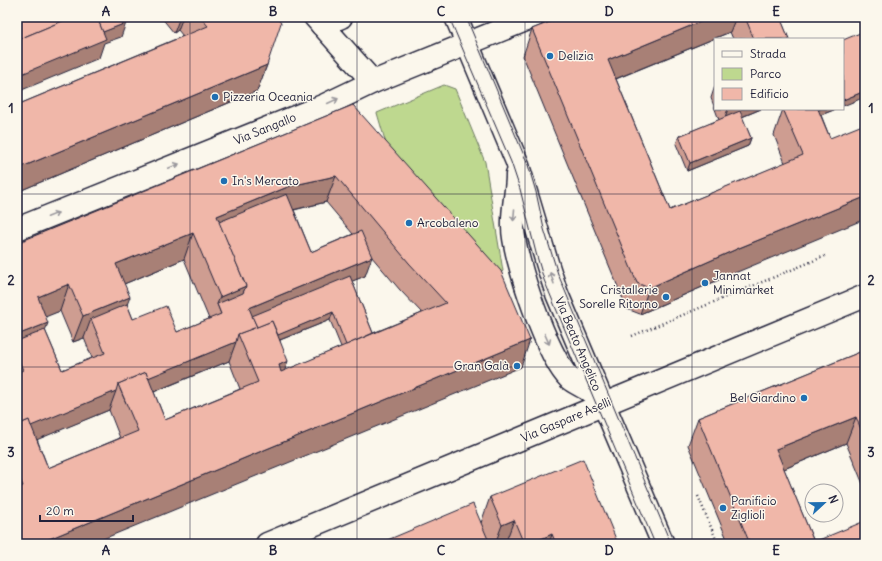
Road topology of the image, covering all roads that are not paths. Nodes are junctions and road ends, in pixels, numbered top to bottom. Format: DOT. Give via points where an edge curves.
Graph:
graph roads {
  1 [pos="456,17"];
  2 [pos="533,17"];
  3 [pos="326,20"];
  4 [pos="467,44"];
  5 [pos="373,82"];
  6 [pos="17,229"];
  7 [pos="865,296"];
  8 [pos="604,404"];
  9 [pos="267,544"];
  10 [pos="663,544"];
  1 -- 4 [label="street, Via Beato Angelico"];
  2 -- 4 [label="street, Via Sangallo"];
  3 -- 5 [label="street"];
  4 -- 5 [label="street, Via Sangallo"];
  4 -- 8 [label="street, Via Beato Angelico" via="517,162 557,294"];
  6 -- 5 [label="street, Via Sangallo, one-way" via="324,105"];
  7 -- 8 [label="street, Via Gaspare Aselli"];
  8 -- 9 [label="street, Via Gaspare Aselli"];
  8 -- 10 [label="street, Via Beato Angelico"];
}
